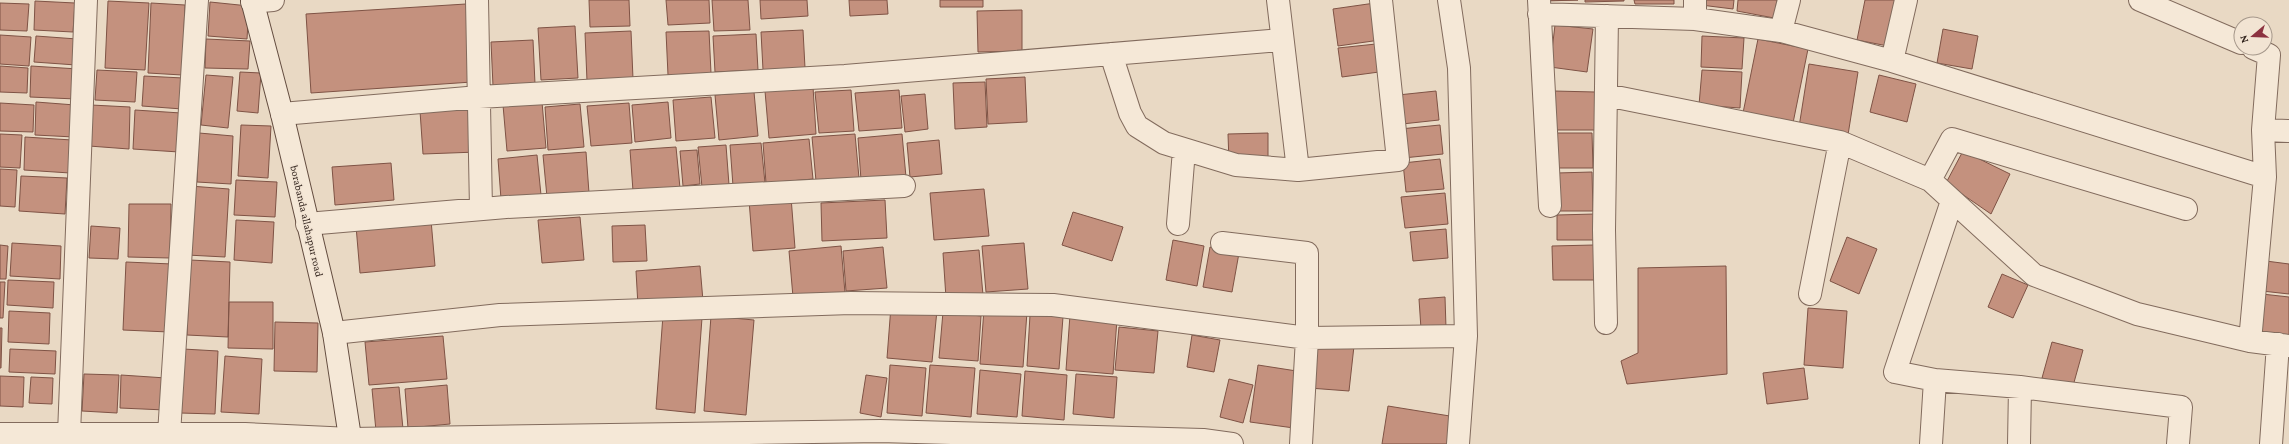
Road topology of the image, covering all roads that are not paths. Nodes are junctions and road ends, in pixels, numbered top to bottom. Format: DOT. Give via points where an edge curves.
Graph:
graph roads {
  1 [pos="86,0"];
  2 [pos="197,0"];
  3 [pos="477,0"];
  4 [pos="1278,0"];
  5 [pos="1381,0"];
  6 [pos="1449,0"];
  7 [pos="1789,0"];
  8 [pos="1906,0"];
  9 [pos="2140,0"];
  10 [pos="259,1"];
  11 [pos="1539,7"];
  12 [pos="1695,9"];
  13 [pos="1608,16"];
  14 [pos="1781,32"];
  15 [pos="1282,40"];
  16 [pos="2233,40"];
  17 [pos="1111,54"];
  18 [pos="2269,56"];
  19 [pos="1892,61"];
  20 [pos="1606,95"];
  21 [pos="479,97"];
  22 [pos="282,114"];
  23 [pos="2263,130"];
  24 [pos="2289,131"];
  25 [pos="1840,142"];
  26 [pos="1184,150"];
  27 [pos="1298,170"];
  28 [pos="2265,177"];
  29 [pos="1930,180"];
  30 [pos="904,186"];
  31 [pos="1952,201"];
  32 [pos="1550,206"];
  33 [pos="481,209"];
  34 [pos="2186,209"];
  35 [pos="307,224"];
  36 [pos="1178,224"];
  37 [pos="1222,243"];
  38 [pos="1810,294"];
  39 [pos="1606,323"];
  40 [pos="334,333"];
  41 [pos="1466,336"];
  42 [pos="1307,338"];
  43 [pos="2250,341"];
  44 [pos="2283,345"];
  45 [pos="1935,380"];
  46 [pos="2020,387"];
  47 [pos="0,434"];
  48 [pos="69,434"];
  49 [pos="169,434"];
  50 [pos="124,439"];
  51 [pos="244,439"];
  52 [pos="659,439"];
  53 [pos="490,440"];
  54 [pos="351,442"];
  55 [pos="0,444"];
  56 [pos="1232,444"];
  57 [pos="1301,444"];
  58 [pos="1458,444"];
  59 [pos="1931,444"];
  60 [pos="2019,444"];
  61 [pos="2178,444"];
  62 [pos="2271,444"];
  1 -- 48 [label="street"];
  2 -- 49 [label="street"];
  3 -- 21 [label="street"];
  4 -- 15 [label="street"];
  5 -- 27 [label="street" via="1398,160"];
  6 -- 41 [label="street" via="1459,68"];
  7 -- 14 [label="street"];
  8 -- 19 [label="street"];
  9 -- 16 [label="street"];
  10 -- 22 [label="street, borabanda allahapur road"];
  11 -- 13 [label="street"];
  11 -- 32 [label="street"];
  12 -- 13 [label="street"];
  12 -- 14 [label="street"];
  13 -- 20 [label="street"];
  14 -- 19 [label="street"];
  15 -- 17 [label="street"];
  15 -- 27 [label="street"];
  17 -- 21 [label="street" via="845,76"];
  17 -- 26 [label="street" via="1130,113 1137,126 1164,143"];
  18 -- 23 [label="street"];
  19 -- 28 [label="street"];
  20 -- 25 [label="street"];
  20 -- 39 [label="street"];
  21 -- 22 [label="street"];
  21 -- 33 [label="street"];
  22 -- 35 [label="street, borabanda allahapur road"];
  23 -- 24 [label="street"];
  23 -- 28 [label="street"];
  25 -- 29 [label="street"];
  25 -- 38 [label="street"];
  26 -- 27 [label="street" via="1236,165"];
  26 -- 36 [label="street"];
  28 -- 43 [label="street"];
  29 -- 31 [label="street"];
  29 -- 34 [label="street" via="1952,139"];
  30 -- 33 [label="street"];
  31 -- 43 [label="street" via="2034,275 2137,314"];
  31 -- 45 [label="street" via="1895,372"];
  33 -- 35 [label="street"];
  35 -- 40 [label="street, borabanda allahapur road"];
  37 -- 42 [label="street" via="1307,253"];
  40 -- 42 [label="street" via="500,316 851,303 1053,305"];
  40 -- 54 [label="street, borabanda allahapur road"];
  41 -- 42 [label="street"];
  41 -- 58 [label="street"];
  42 -- 57 [label="street"];
  43 -- 44 [label="street"];
  44 -- 62 [label="street"];
  45 -- 46 [label="street"];
  45 -- 59 [label="street"];
  46 -- 60 [label="street"];
  46 -- 61 [label="street" via="2181,407"];
  47 -- 48 [label="street"];
  47 -- 55 [label="street"];
  48 -- 50 [label="street"];
  49 -- 50 [label="street"];
  49 -- 51 [label="street"];
  51 -- 54 [label="street"];
  52 -- 53 [label="street"];
  52 -- 56 [label="street" via="880,431 1203,440"];
  53 -- 54 [label="street"];
}
